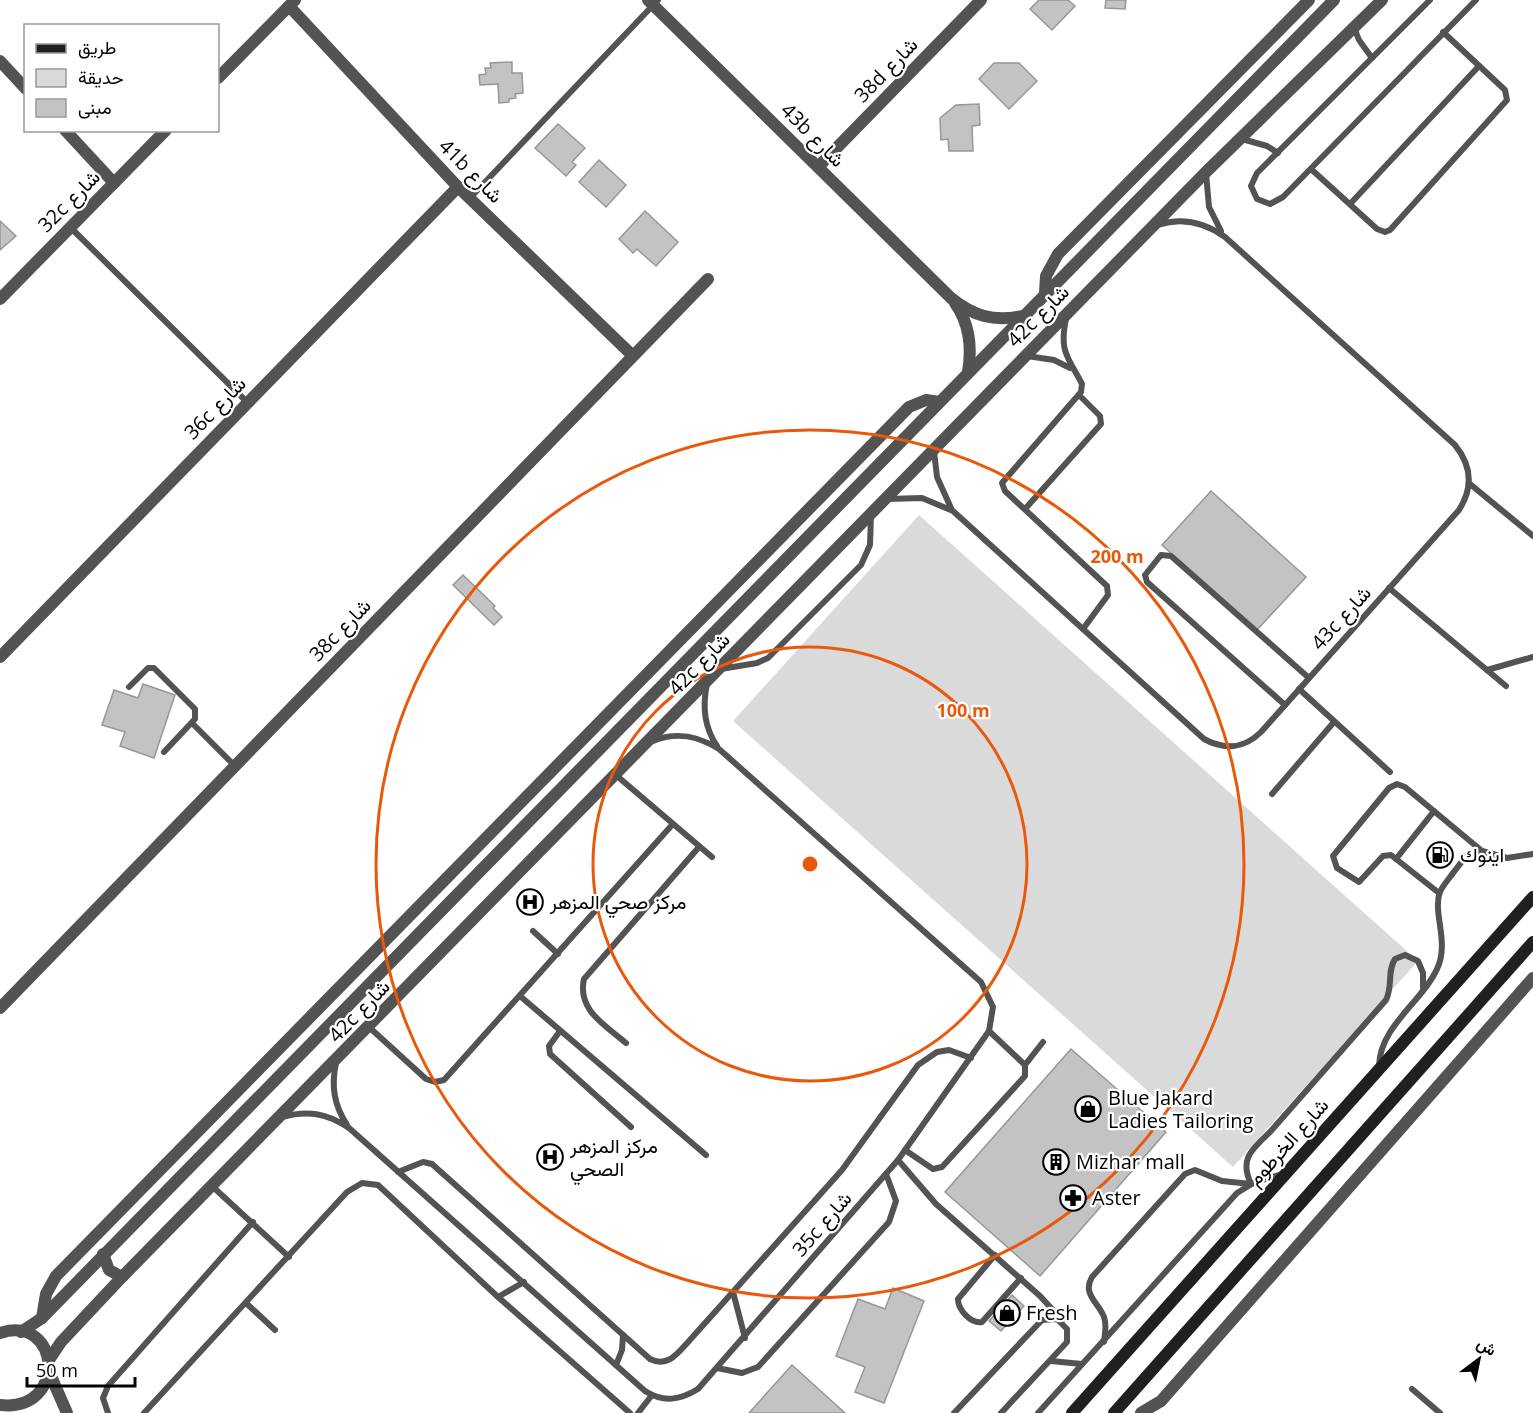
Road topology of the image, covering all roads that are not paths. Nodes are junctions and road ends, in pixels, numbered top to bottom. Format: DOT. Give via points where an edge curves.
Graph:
graph roads {
  1 [pos="981,0"];
  2 [pos="1309,0"];
  3 [pos="1334,0"];
  4 [pos="1372,0"];
  5 [pos="1382,0"];
  6 [pos="1430,0"];
  7 [pos="1476,0"];
  8 [pos="653,2"];
  9 [pos="292,3"];
  10 [pos="1355,30"];
  11 [pos="1443,33"];
  12 [pos="1372,58"];
  13 [pos="0,61"];
  14 [pos="1479,66"];
  15 [pos="219,77"];
  16 [pos="24,86"];
  17 [pos="67,132"];
  18 [pos="164,132"];
  19 [pos="1242,139"];
  20 [pos="1278,153"];
  21 [pos="818,167"];
  22 [pos="1311,169"];
  23 [pos="1206,172"];
  24 [pos="114,183"];
  25 [pos="458,187"];
  26 [pos="470,198"];
  27 [pos="1350,204"];
  28 [pos="71,228"];
  29 [pos="1152,228"];
  30 [pos="1225,237"];
  31 [pos="708,279"];
  32 [pos="1045,293"];
  33 [pos="951,297"];
  34 [pos="0,299"];
  35 [pos="1022,316"];
  36 [pos="1066,316"];
  37 [pos="633,356"];
  38 [pos="1026,356"];
  39 [pos="1070,368"];
  40 [pos="968,372"];
  41 [pos="1079,395"];
  42 [pos="939,402"];
  43 [pos="248,403"];
  44 [pos="933,451"];
  45 [pos="1470,484"];
  46 [pos="887,499"];
  47 [pos="1025,509"];
  48 [pos="953,511"];
  49 [pos="871,515"];
  50 [pos="1533,536"];
  51 [pos="1389,588"];
  52 [pos="1083,629"];
  53 [pos="0,657"];
  54 [pos="1533,657"];
  55 [pos="720,669"];
  56 [pos="1487,670"];
  57 [pos="1309,678"];
  58 [pos="707,683"];
  59 [pos="1506,686"];
  60 [pos="129,687"];
  61 [pos="1299,689"];
  62 [pos="1285,705"];
  63 [pos="1334,722"];
  64 [pos="192,723"];
  65 [pos="649,743"];
  66 [pos="719,749"];
  67 [pos="164,752"];
  68 [pos="235,766"];
  69 [pos="1390,772"];
  70 [pos="617,776"];
  71 [pos="1272,794"];
  72 [pos="1434,811"];
  73 [pos="672,825"];
  74 [pos="699,847"];
  75 [pos="1482,850"];
  76 [pos="1533,854"];
  77 [pos="712,857"];
  78 [pos="1396,859"];
  79 [pos="1439,893"];
  80 [pos="1533,897"];
  81 [pos="532,931"];
  82 [pos="1533,942"];
  83 [pos="558,954"];
  84 [pos="1533,978"];
  85 [pos="1423,988"];
  86 [pos="520,996"];
  87 [pos="0,1008"];
  88 [pos="370,1028"];
  89 [pos="560,1031"];
  90 [pos="989,1031"];
  91 [pos="626,1042"];
  92 [pos="1043,1042"];
  93 [pos="971,1058"];
  94 [pos="336,1062"];
  95 [pos="1025,1065"];
  96 [pos="1379,1070"];
  97 [pos="282,1117"];
  98 [pos="631,1127"];
  99 [pos="349,1128"];
  100 [pos="905,1150"];
  101 [pos="706,1155"];
  102 [pos="898,1160"];
  103 [pos="398,1172"];
  104 [pos="1287,1173"];
  105 [pos="886,1174"];
  106 [pos="1251,1184"];
  107 [pos="213,1187"];
  108 [pos="253,1222"];
  109 [pos="103,1254"];
  110 [pos="995,1255"];
  111 [pos="289,1257"];
  112 [pos="122,1277"];
  113 [pos="1021,1278"];
  114 [pos="524,1282"];
  115 [pos="733,1293"];
  116 [pos="498,1297"];
  117 [pos="246,1303"];
  118 [pos="42,1318"];
  119 [pos="1064,1323"];
  120 [pos="275,1330"];
  121 [pos="2,1331"];
  122 [pos="21,1332"];
  123 [pos="623,1335"];
  124 [pos="745,1338"];
  125 [pos="1104,1342"];
  126 [pos="49,1360"];
  127 [pos="1051,1361"];
  128 [pos="1082,1364"];
  129 [pos="616,1365"];
  130 [pos="717,1368"];
  131 [pos="50,1374"];
  132 [pos="1412,1389"];
  133 [pos="652,1395"];
  134 [pos="9,1408"];
  135 [pos="67,1413"];
  136 [pos="108,1413"];
  137 [pos="144,1413"];
  138 [pos="630,1413"];
  139 [pos="638,1413"];
  140 [pos="954,1413"];
  141 [pos="1001,1413"];
  142 [pos="1038,1413"];
  143 [pos="1072,1413"];
  144 [pos="1114,1413"];
  145 [pos="1141,1413"];
  146 [pos="1440,1413"];
  1 -- 21 [label="street, 38d شارع"];
  2 -- 32 [label="street" via="1058,254 1046,276"];
  3 -- 32 [label="street, 42c شارع"];
  4 -- 10 [label="street" via="1356,20"];
  5 -- 10 [label="street, 42c شارع"];
  6 -- 12 [label="lane"];
  7 -- 11 [label="lane"];
  8 -- 21 [label="street, 43b شارع"];
  8 -- 26 [label="lane"];
  9 -- 15 [label="street"];
  9 -- 25 [label="street, 41b شارع"];
  10 -- 12 [label="lane"];
  10 -- 19 [label="street, 42c شارع"];
  11 -- 14 [label="lane"];
  11 -- 22 [label="lane"];
  12 -- 20 [label="lane"];
  13 -- 16 [label="street"];
  14 -- 27 [label="lane"];
  14 -- 27 [label="lane" via="1505,90 1506,104 1390,231 1380,231"];
  17 -- 24 [label="street"];
  18 -- 24 [label="street, 32c شارع"];
  19 -- 20 [label="lane"];
  19 -- 23 [label="street, 42c شارع"];
  20 -- 22 [label="lane" via="1253,179 1252,194 1263,203 1277,202"];
  21 -- 33 [label="street, 43b شارع"];
  22 -- 27 [label="lane"];
  23 -- 29 [label="street, 42c شارع"];
  23 -- 30 [label="lane" via="1209,207"];
  24 -- 28 [label="street, 32c شارع"];
  25 -- 26 [label="street, 41b شارع"];
  25 -- 43 [label="street, 36c شارع"];
  26 -- 37 [label="street, 41b شارع"];
  28 -- 34 [label="street, 32c شارع"];
  28 -- 43 [label="lane"];
  29 -- 30 [label="lane" via="1184,221 1206,226"];
  29 -- 36 [label="street, 42c شارع"];
  30 -- 45 [label="lane" via="1455,445 1466,462"];
  31 -- 37 [label="street, 38c شارع"];
  32 -- 35 [label="street, 42c شارع"];
  33 -- 35 [label="street, 43b شارع" via="984,317"];
  33 -- 40 [label="street, 43b شارع" via="969,333"];
  35 -- 40 [label="street, 42c شارع"];
  36 -- 38 [label="street, 42c شارع"];
  36 -- 39 [label="lane" via="1063,337"];
  37 -- 68 [label="street, 38c شارع"];
  38 -- 39 [label="lane" via="1054,360"];
  38 -- 44 [label="street, 42c شارع"];
  39 -- 41 [label="lane" via="1082,384"];
  40 -- 42 [label="street, 42c شارع"];
  41 -- 47 [label="lane" via="1100,416 1101,424"];
  41 -- 47 [label="lane" via="1004,478 1005,491"];
  42 -- 109 [label="street, 42c شارع"];
  42 -- 118 [label="street" via="926,400 909,407 56,1276 46,1294"];
  43 -- 53 [label="street, 36c شارع"];
  44 -- 46 [label="street, 42c شارع"];
  44 -- 48 [label="lane, 43c شارع" via="937,477"];
  45 -- 50 [label="lane"];
  45 -- 51 [label="lane, 43c شارع" via="1459,510"];
  46 -- 48 [label="lane, 43c شارع" via="922,498"];
  46 -- 49 [label="street, 42c شارع"];
  47 -- 52 [label="lane" via="1107,586 1108,595"];
  48 -- 52 [label="lane, 43c شارع"];
  49 -- 55 [label="street, 42c شارع"];
  49 -- 55 [label="lane" via="870,545 861,566 768,658"];
  51 -- 56 [label="lane"];
  51 -- 57 [label="lane, 43c شارع"];
  52 -- 62 [label="lane, 43c شارع" via="1212,743 1229,747 1246,743"];
  54 -- 56 [label="lane"];
  55 -- 58 [label="street, 42c شارع"];
  56 -- 59 [label="lane"];
  57 -- 61 [label="lane, 43c شارع"];
  57 -- 62 [label="lane" via="1171,556 1161,555 1145,575 1147,582"];
  58 -- 65 [label="street, 42c شارع"];
  58 -- 66 [label="lane" via="706,725"];
  60 -- 64 [label="lane" via="148,668 154,668 193,705 196,714"];
  61 -- 62 [label="lane, 43c شارع"];
  61 -- 63 [label="lane"];
  63 -- 69 [label="lane"];
  63 -- 71 [label="lane"];
  64 -- 67 [label="lane"];
  64 -- 68 [label="lane"];
  65 -- 66 [label="lane" via="685,735"];
  65 -- 70 [label="street, 42c شارع"];
  66 -- 90 [label="lane" via="981,982 993,1007"];
  68 -- 87 [label="street, 38c شارع"];
  70 -- 73 [label="lane"];
  70 -- 88 [label="street, 42c شارع"];
  72 -- 75 [label="lane"];
  72 -- 78 [label="lane"];
  72 -- 78 [label="lane" via="1402,785 1394,785 1332,861 1359,882 1386,855"];
  73 -- 74 [label="lane"];
  73 -- 83 [label="lane"];
  74 -- 77 [label="lane"];
  74 -- 91 [label="lane" via="584,979 583,1000 588,1010"];
  75 -- 76 [label="lane" via="1507,858"];
  75 -- 79 [label="lane" via="1467,855"];
  78 -- 79 [label="lane"];
  79 -- 85 [label="lane" via="1442,953 1433,976"];
  80 -- 96 [label="main road, شارع الخرطوم"];
  81 -- 83 [label="lane"];
  82 -- 144 [label="main road"];
  83 -- 86 [label="lane"];
  84 -- 145 [label="street" via="1161,1401"];
  85 -- 96 [label="lane" via="1389,1035 1379,1057"];
  85 -- 106 [label="lane" via="1418,961 1410,955 1395,959 1386,1000 1251,1149 1245,1163"];
  86 -- 88 [label="lane" via="444,1080 430,1081"];
  86 -- 89 [label="lane"];
  88 -- 94 [label="street, 42c شارع"];
  89 -- 98 [label="lane" via="549,1046 550,1054"];
  89 -- 101 [label="lane"];
  90 -- 93 [label="lane, 35c شارع"];
  90 -- 95 [label="lane"];
  92 -- 95 [label="lane"];
  93 -- 100 [label="lane, 35c شارع"];
  93 -- 115 [label="lane" via="961,1052 937,1052 918,1065 842,1170"];
  94 -- 97 [label="street, 42c شارع"];
  94 -- 99 [label="lane" via="336,1103"];
  95 -- 100 [label="lane" via="1023,1079 942,1167 933,1169"];
  96 -- 104 [label="main road, شارع الخرطوم"];
  97 -- 99 [label="lane" via="295,1113 324,1115"];
  97 -- 107 [label="street, 42c شارع"];
  99 -- 103 [label="lane"];
  100 -- 102 [label="lane, 35c شارع"];
  102 -- 105 [label="lane, 35c شارع"];
  102 -- 110 [label="lane" via="936,1204"];
  103 -- 114 [label="lane"];
  103 -- 123 [label="lane" via="423,1162 432,1164"];
  104 -- 106 [label="lane"];
  104 -- 143 [label="main road, شارع الخرطوم"];
  105 -- 124 [label="lane, 35c شارع"];
  105 -- 130 [label="lane" via="896,1201 889,1222 758,1367 742,1373"];
  106 -- 125 [label="lane" via="1237,1193"];
  106 -- 125 [label="lane" via="1222,1181 1195,1170 1185,1173 1089,1282 1089,1294 1104,1319"];
  107 -- 108 [label="lane"];
  107 -- 112 [label="street, 42c شارع"];
  108 -- 111 [label="lane"];
  108 -- 136 [label="lane" via="108,1386 103,1398"];
  109 -- 112 [label="street" via="109,1270"];
  109 -- 118 [label="street, 42c شارع"];
  110 -- 113 [label="lane"];
  110 -- 113 [label="lane" via="958,1299 960,1309 974,1322 982,1322"];
  111 -- 116 [label="lane" via="355,1185 378,1185"];
  111 -- 117 [label="lane"];
  112 -- 126 [label="street, 42c شارع"];
  113 -- 119 [label="lane"];
  114 -- 116 [label="lane"];
  114 -- 129 [label="lane"];
  115 -- 123 [label="lane" via="668,1361 650,1359"];
  115 -- 124 [label="lane"];
  116 -- 138 [label="lane"];
  117 -- 120 [label="lane"];
  117 -- 137 [label="lane"];
  118 -- 122 [label="street, 42c شارع"];
  119 -- 127 [label="lane" via="1067,1342"];
  119 -- 140 [label="lane" via="1057,1319 1042,1320"];
  121 -- 122 [label="street"];
  122 -- 126 [label="street" via="44,1347"];
  123 -- 129 [label="lane"];
  124 -- 130 [label="lane, 35c شارع"];
  125 -- 128 [label="lane"];
  126 -- 131 [label="street"];
  127 -- 128 [label="lane"];
  127 -- 141 [label="lane"];
  128 -- 142 [label="lane"];
  129 -- 133 [label="lane"];
  130 -- 133 [label="lane, 35c شارع" via="699,1389 684,1397"];
  131 -- 134 [label="street" via="36,1398"];
  131 -- 135 [label="street"];
  132 -- 146 [label="lane"];
  133 -- 139 [label="lane"];
}
